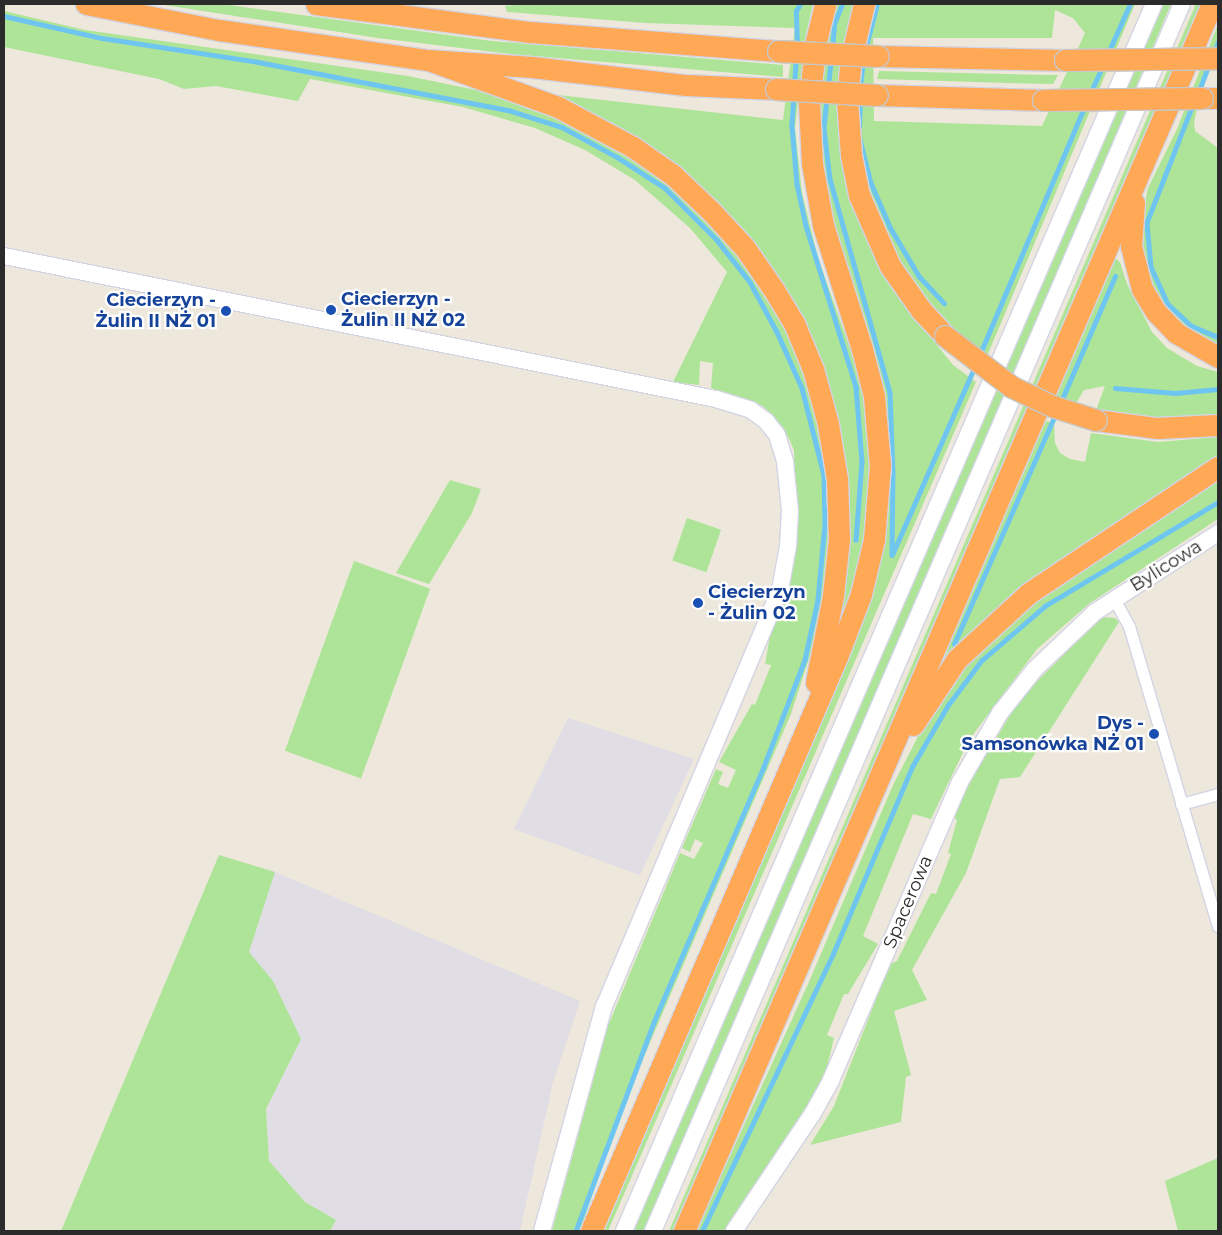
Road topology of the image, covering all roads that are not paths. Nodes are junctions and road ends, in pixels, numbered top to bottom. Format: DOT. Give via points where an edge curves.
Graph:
graph roads {
  1 [pos="86,4"];
  2 [pos="385,4"];
  3 [pos="825,4"];
  4 [pos="864,4"];
  5 [pos="1154,4"];
  6 [pos="1182,4"];
  7 [pos="1212,4"];
  8 [pos="323,5"];
  9 [pos="1218,58"];
  10 [pos="428,60"];
  11 [pos="1210,98"];
  12 [pos="1142,167"];
  13 [pos="4,256"];
  14 [pos="1218,357"];
  15 [pos="1218,425"];
  16 [pos="1218,467"];
  17 [pos="1218,533"];
  18 [pos="1114,599"];
  19 [pos="809,723"];
  20 [pos="874,789"];
  21 [pos="1218,794"];
  22 [pos="1181,804"];
  23 [pos="1218,926"];
  24 [pos="542,1231"];
  25 [pos="591,1231"];
  26 [pos="624,1231"];
  27 [pos="653,1231"];
  28 [pos="684,1231"];
  29 [pos="734,1231"];
  1 -- 10 [label="highway" via="228,31"];
  2 -- 8 [label="highway"];
  3 -- 19 [label="highway" via="816,41 809,102 812,164 827,240 871,384 879,438 880,490 874,540 863,587"];
  4 -- 15 [label="highway, bridge" via="848,78 849,137 856,182 871,230 890,266 920,310 945,336 1012,387 1052,406 1096,420 1157,428"];
  5 -- 26 [label="main road"];
  6 -- 27 [label="main road"];
  7 -- 12 [label="highway"];
  8 -- 9 [label="highway, bridge" via="530,32 778,51 1064,60"];
  10 -- 11 [label="highway, bridge" via="532,67 686,85 877,95 1043,100"];
  10 -- 19 [label="highway" via="558,108 634,147 673,175 745,248 794,323 814,369 828,424 840,502 833,596"];
  12 -- 14 [label="highway" via="1130,238 1142,289 1156,312 1176,333"];
  12 -- 20 [label="highway"];
  13 -- 24 [label="main road" via="702,396 751,410 766,421 777,436 785,462 790,510 780,590 604,1006"];
  16 -- 20 [label="highway" via="1029,593 993,624 957,659"];
  17 -- 18 [label="main road, Bylicowa"];
  18 -- 22 [label="street" via="1129,626"];
  18 -- 29 [label="main road, Spacerowa" via="1078,627 1035,669 979,746 945,816 831,1080 813,1113"];
  19 -- 25 [label="highway"];
  20 -- 28 [label="highway"];
  21 -- 22 [label="street"];
  22 -- 23 [label="street"];
}
